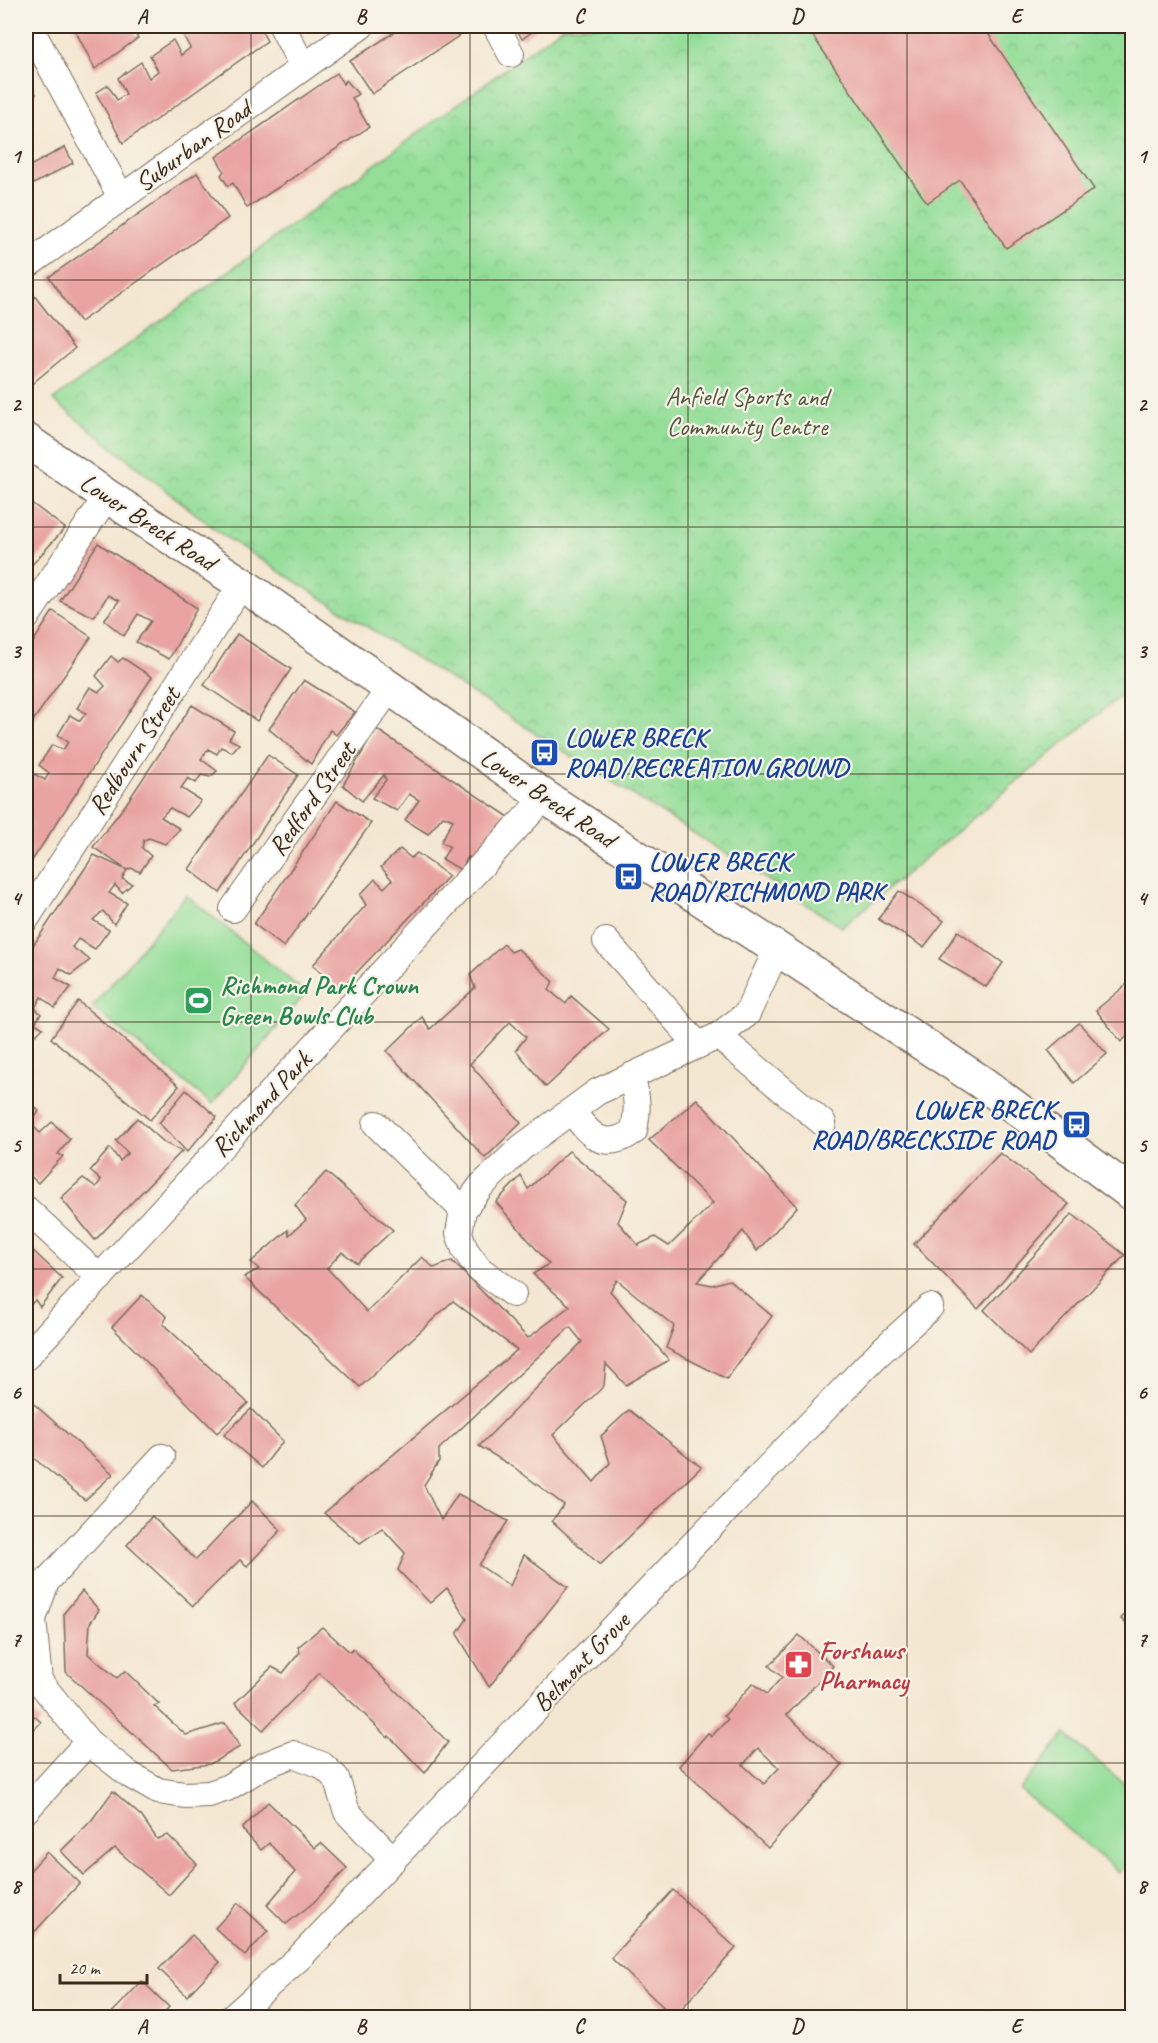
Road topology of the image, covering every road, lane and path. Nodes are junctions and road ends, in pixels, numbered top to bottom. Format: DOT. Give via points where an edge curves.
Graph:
graph roads {
  1 [pos="29,26"];
  2 [pos="282,26"];
  3 [pos="361,26"];
  4 [pos="496,26"];
  5 [pos="511,54"];
  6 [pos="303,67"];
  7 [pos="121,197"];
  8 [pos="26,266"];
  9 [pos="26,440"];
  10 [pos="107,496"];
  11 [pos="242,584"];
  12 [pos="26,618"];
  13 [pos="390,688"];
  14 [pos="544,797"];
  15 [pos="233,909"];
  16 [pos="26,919"];
  17 [pos="606,942"];
  18 [pos="777,949"];
  19 [pos="708,1041"];
  20 [pos="631,1076"];
  21 [pos="572,1110"];
  22 [pos="823,1123"];
  23 [pos="376,1124"];
  24 [pos="1130,1188"];
  25 [pos="26,1209"];
  26 [pos="462,1210"];
  27 [pos="100,1278"];
  28 [pos="513,1294"];
  29 [pos="930,1307"];
  30 [pos="26,1357"];
  31 [pos="162,1457"];
  32 [pos="88,1743"];
  33 [pos="26,1809"];
  34 [pos="393,1860"];
  35 [pos="232,2018"];
  1 -- 7 [label="street"];
  2 -- 6 [label="street"];
  3 -- 6 [label="street, Suburban Road"];
  4 -- 5 [label="street"];
  6 -- 7 [label="street, Suburban Road"];
  7 -- 8 [label="street, Suburban Road"];
  9 -- 10 [label="street, Lower Breck Road"];
  10 -- 11 [label="street, Lower Breck Road"];
  10 -- 12 [label="street"];
  11 -- 13 [label="street, Lower Breck Road"];
  11 -- 16 [label="street, Redbourn Street"];
  13 -- 14 [label="street, Lower Breck Road"];
  13 -- 15 [label="street, Redford Street"];
  14 -- 18 [label="street, Lower Breck Road"];
  14 -- 27 [label="street, Richmond Park"];
  17 -- 19 [label="street"];
  18 -- 19 [label="street" via="747,1014"];
  18 -- 24 [label="street, Lower Breck Road" via="981,1082"];
  19 -- 20 [label="street"];
  19 -- 22 [label="street"];
  20 -- 21 [label="street" via="597,1092"];
  20 -- 21 [label="street" via="637,1096 634,1131 620,1141 604,1140 586,1130"];
  21 -- 26 [label="street" via="522,1147"];
  23 -- 26 [label="street"];
  25 -- 27 [label="street"];
  26 -- 28 [label="street" via="459,1233 465,1250 479,1269"];
  27 -- 30 [label="street, Richmond Park"];
  29 -- 34 [label="street, Belmont Grove" via="877,1355"];
  31 -- 32 [label="street" via="46,1582 33,1619 39,1681"];
  32 -- 33 [label="street"];
  32 -- 34 [label="street" via="129,1775 158,1791 185,1795 227,1788 263,1766 293,1755 322,1765 336,1779 347,1812"];
  34 -- 35 [label="street, Belmont Grove" via="301,1956"];
}
